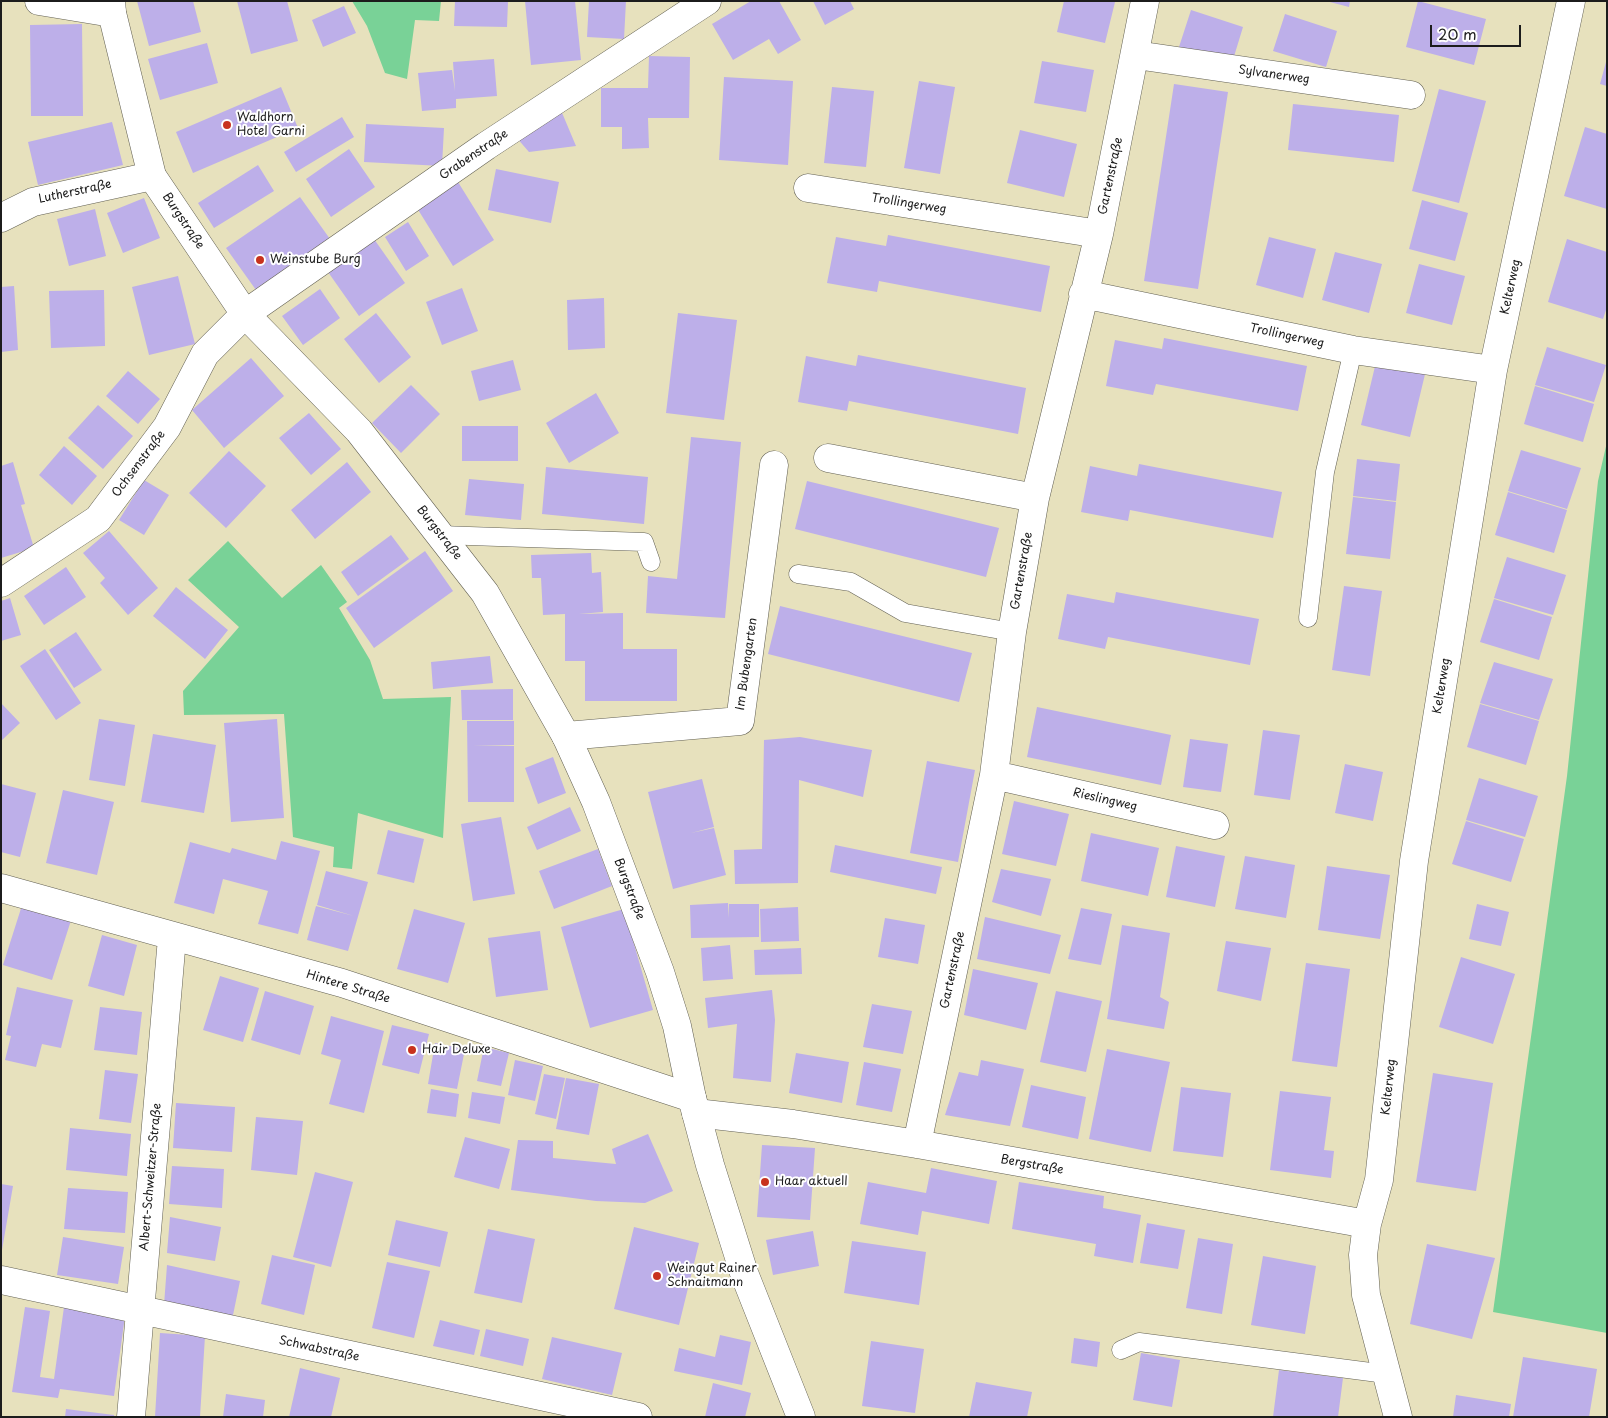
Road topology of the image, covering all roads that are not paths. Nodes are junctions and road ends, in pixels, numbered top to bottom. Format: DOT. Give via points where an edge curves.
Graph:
graph roads {
  1 [pos="39,1"];
  2 [pos="1145,1"];
  3 [pos="1571,1"];
  4 [pos="704,2"];
  5 [pos="111,7"];
  6 [pos="1136,55"];
  7 [pos="1411,95"];
  8 [pos="152,176"];
  9 [pos="808,188"];
  10 [pos="1,218"];
  11 [pos="1099,234"];
  12 [pos="1083,294"];
  13 [pos="245,314"];
  14 [pos="1353,350"];
  15 [pos="1493,370"];
  16 [pos="828,458"];
  17 [pos="774,465"];
  18 [pos="1035,498"];
  19 [pos="440,535"];
  20 [pos="651,562"];
  21 [pos="798,574"];
  22 [pos="1,583"];
  23 [pos="1308,618"];
  24 [pos="1012,632"];
  25 [pos="566,736"];
  26 [pos="994,775"];
  27 [pos="1215,825"];
  28 [pos="1,888"];
  29 [pos="172,938"];
  30 [pos="694,1106"];
  31 [pos="917,1144"];
  32 [pos="1367,1224"];
  33 [pos="1,1280"];
  34 [pos="139,1311"];
  35 [pos="1120,1350"];
  36 [pos="1386,1374"];
  37 [pos="131,1417"];
  38 [pos="638,1417"];
  39 [pos="801,1417"];
  40 [pos="1398,1417"];
  1 -- 5 [label="street"];
  2 -- 6 [label="street, Gartenstraße"];
  3 -- 15 [label="street, Kelterweg"];
  4 -- 13 [label="street, Grabenstraße" via="486,146"];
  5 -- 8 [label="street, Burgstraße"];
  6 -- 7 [label="street, Sylvanerweg"];
  6 -- 11 [label="street, Gartenstraße"];
  8 -- 10 [label="street, Lutherstraße" via="33,202"];
  8 -- 13 [label="street, Burgstraße"];
  9 -- 11 [label="street, Trollingerweg"];
  11 -- 12 [label="street, Gartenstraße"];
  12 -- 14 [label="street, Trollingerweg"];
  12 -- 18 [label="street, Gartenstraße"];
  13 -- 19 [label="street, Burgstraße" via="359,431"];
  13 -- 22 [label="street, Ochsenstraße" via="205,354 167,427 98,519"];
  14 -- 15 [label="street, Trollingerweg"];
  14 -- 23 [label="lane" via="1325,472"];
  15 -- 32 [label="street, Kelterweg" via="1414,861 1379,1180"];
  16 -- 18 [label="street"];
  17 -- 25 [label="street, Im Bubengarten" via="740,721"];
  18 -- 24 [label="street, Gartenstraße"];
  19 -- 20 [label="lane" via="644,542"];
  19 -- 25 [label="street, Burgstraße" via="486,592"];
  21 -- 24 [label="lane" via="851,582 905,613"];
  24 -- 26 [label="street, Gartenstraße"];
  25 -- 30 [label="street, Burgstraße" via="596,802 660,972 677,1026"];
  26 -- 27 [label="street, Rieslingweg"];
  26 -- 31 [label="street, Gartenstraße"];
  28 -- 29 [label="street, Hintere Straße"];
  29 -- 30 [label="street, Hintere Straße" via="342,983"];
  29 -- 34 [label="street, Albert-Schweitzer-Straße"];
  30 -- 31 [label="street, Bergstraße"];
  30 -- 39 [label="street, Burgstraße" via="744,1273"];
  31 -- 32 [label="street, Bergstraße"];
  32 -- 36 [label="street, Kelterweg" via="1363,1255 1366,1295"];
  33 -- 34 [label="street, Schwabstraße"];
  34 -- 37 [label="street, Albert-Schweitzer-Straße"];
  34 -- 38 [label="street, Schwabstraße"];
  35 -- 36 [label="lane" via="1140,1342"];
  36 -- 40 [label="street, Kelterweg"];
}
